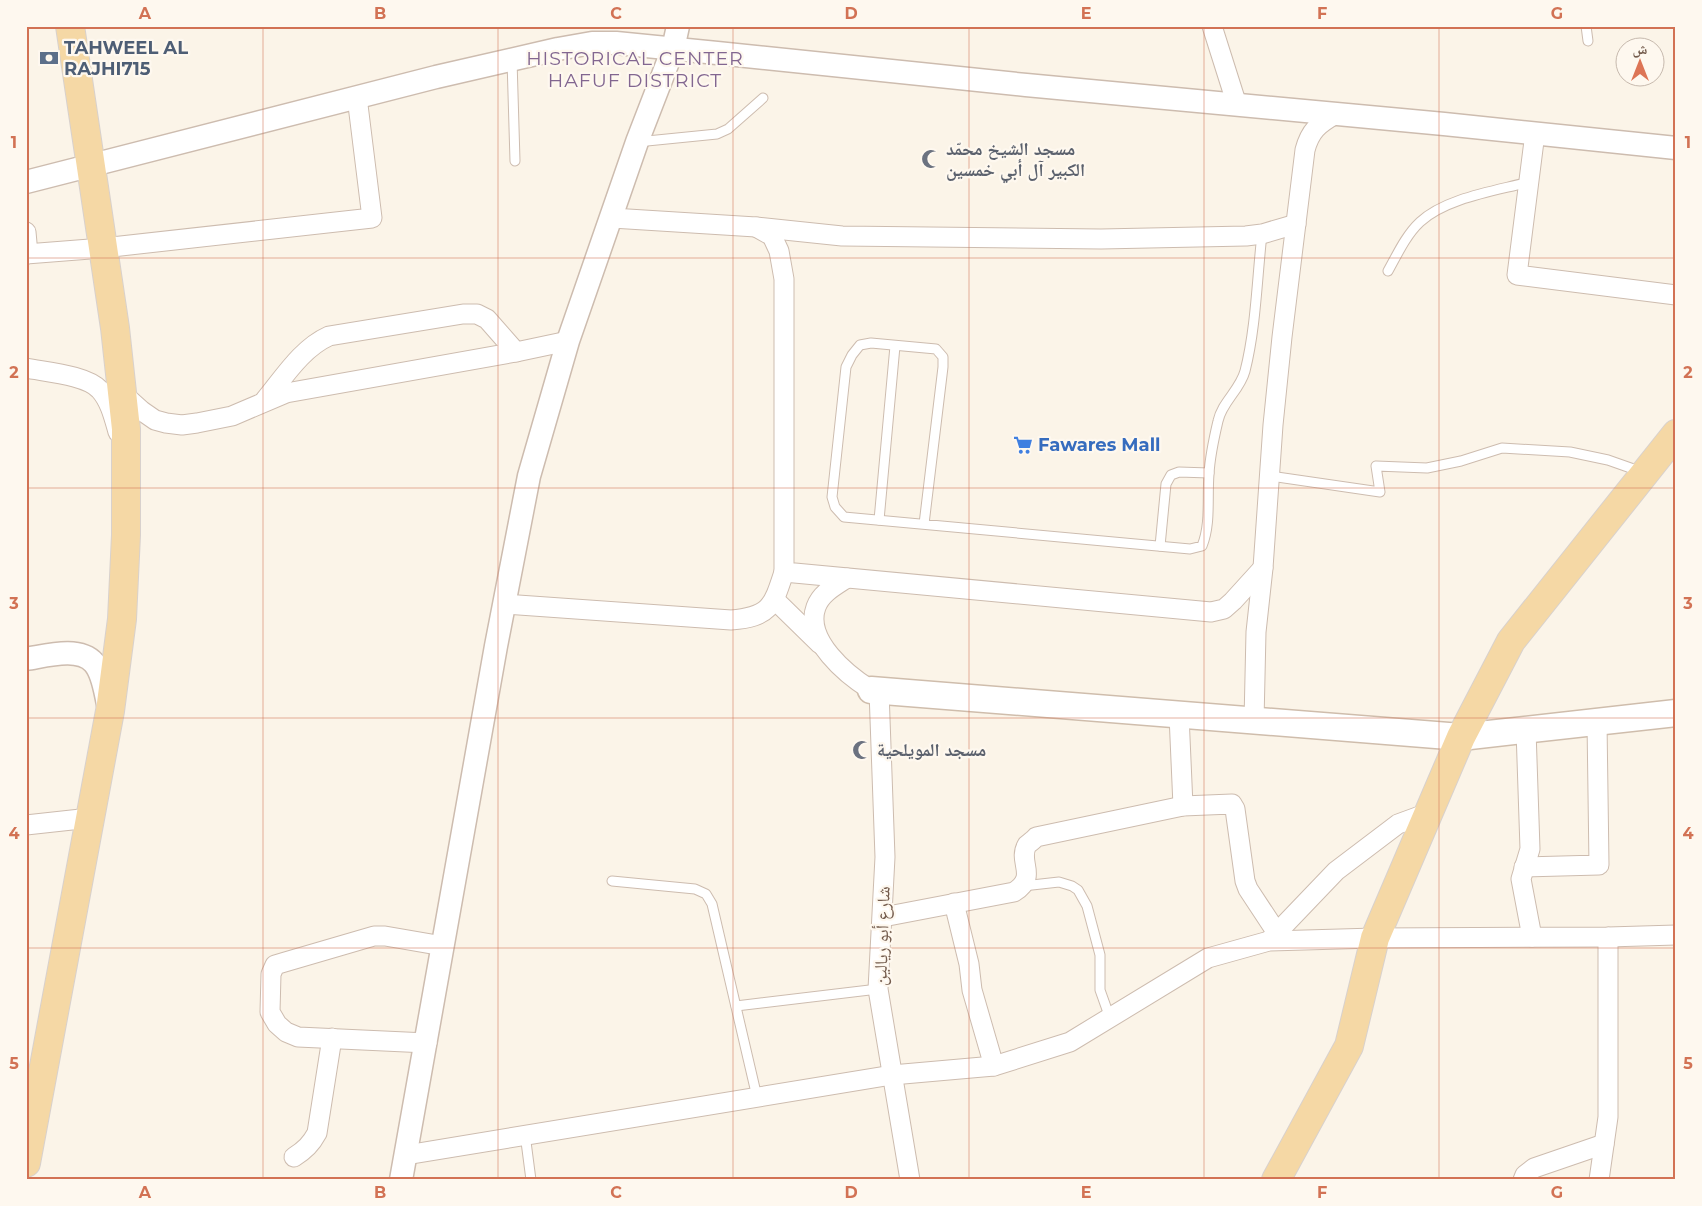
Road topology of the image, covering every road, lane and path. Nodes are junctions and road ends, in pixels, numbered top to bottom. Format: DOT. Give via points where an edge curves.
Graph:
graph roads {
  1 [pos="70,26"];
  2 [pos="678,26"];
  3 [pos="1212,26"];
  4 [pos="1586,26"];
  5 [pos="1588,41"];
  6 [pos="673,48"];
  7 [pos="512,59"];
  8 [pos="358,97"];
  9 [pos="763,98"];
  10 [pos="1237,105"];
  11 [pos="1336,114"];
  12 [pos="1535,133"];
  13 [pos="637,142"];
  14 [pos="1676,148"];
  15 [pos="515,161"];
  16 [pos="90,166"];
  17 [pos="26,182"];
  18 [pos="1529,182"];
  19 [pos="612,218"];
  20 [pos="1296,224"];
  21 [pos="756,227"];
  22 [pos="26,232"];
  23 [pos="1262,234"];
  24 [pos="103,248"];
  25 [pos="27,254"];
  26 [pos="1388,271"];
  27 [pos="1676,295"];
  28 [pos="568,341"];
  29 [pos="895,346"];
  30 [pos="516,352"];
  31 [pos="26,368"];
  32 [pos="122,393"];
  33 [pos="264,401"];
  34 [pos="1675,436"];
  35 [pos="127,459"];
  36 [pos="1209,473"];
  37 [pos="1644,473"];
  38 [pos="1270,476"];
  39 [pos="879,520"];
  40 [pos="924,524"];
  41 [pos="1160,546"];
  42 [pos="1263,568"];
  43 [pos="784,572"];
  44 [pos="847,578"];
  45 [pos="775,600"];
  46 [pos="504,604"];
  47 [pos="823,646"];
  48 [pos="26,658"];
  49 [pos="875,690"];
  50 [pos="110,711"];
  51 [pos="1676,713"];
  52 [pos="1179,715"];
  53 [pos="1254,721"];
  54 [pos="1597,722"];
  55 [pos="1526,730"];
  56 [pos="1460,737"];
  57 [pos="1183,806"];
  58 [pos="1428,813"];
  59 [pos="90,818"];
  60 [pos="26,826"];
  61 [pos="1524,867"];
  62 [pos="612,881"];
  63 [pos="1023,886"];
  64 [pos="954,903"];
  65 [pos="883,917"];
  66 [pos="1676,934"];
  67 [pos="1274,937"];
  68 [pos="1532,937"];
  69 [pos="1608,937"];
  70 [pos="1375,938"];
  71 [pos="443,946"];
  72 [pos="878,989"];
  73 [pos="736,1006"];
  74 [pos="1110,1018"];
  75 [pos="332,1038"];
  76 [pos="427,1043"];
  77 [pos="994,1066"];
  78 [pos="892,1075"];
  79 [pos="757,1097"];
  80 [pos="525,1134"];
  81 [pos="1604,1144"];
  82 [pos="406,1155"];
  83 [pos="294,1157"];
  84 [pos="26,1163"];
  85 [pos="401,1180"];
  86 [pos="530,1180"];
  87 [pos="910,1180"];
  88 [pos="1276,1180"];
  89 [pos="1523,1180"];
  90 [pos="1599,1180"];
  1 -- 16 [label="main road"];
  2 -- 6 [label="street"];
  3 -- 10 [label="street"];
  4 -- 5 [label="lane"];
  6 -- 7 [label="street" via="592,43"];
  6 -- 10 [label="street"];
  6 -- 13 [label="street"];
  7 -- 8 [label="street"];
  7 -- 15 [label="lane"];
  8 -- 16 [label="street"];
  8 -- 24 [label="street" via="372,218"];
  9 -- 13 [label="lane" via="728,129 717,134"];
  10 -- 11 [label="street"];
  11 -- 12 [label="street"];
  11 -- 20 [label="street" via="1323,121 1309,137"];
  12 -- 14 [label="street"];
  12 -- 18 [label="street"];
  13 -- 19 [label="street"];
  16 -- 17 [label="street"];
  16 -- 24 [label="main road"];
  18 -- 26 [label="lane" via="1456,202 1436,211 1420,222 1404,242"];
  18 -- 27 [label="street" via="1517,274"];
  19 -- 21 [label="street"];
  19 -- 28 [label="street"];
  20 -- 23 [label="street"];
  20 -- 38 [label="street"];
  21 -- 23 [label="street" via="842,236 1091,239"];
  21 -- 43 [label="street" via="772,236 779,250 784,279"];
  22 -- 25 [label="street"];
  23 -- 36 [label="lane" via="1245,372 1218,418"];
  24 -- 25 [label="street"];
  24 -- 32 [label="main road"];
  28 -- 30 [label="street"];
  28 -- 46 [label="street" via="529,476"];
  29 -- 39 [label="lane"];
  29 -- 39 [label="lane" via="860,345 846,367 832,497 835,507 844,516"];
  29 -- 40 [label="lane" via="936,349 942,357"];
  30 -- 33 [label="street" via="315,387"];
  30 -- 33 [label="street" via="487,319 477,314 329,336 308,349"];
  31 -- 35 [label="street" via="88,382 100,390 111,410"];
  32 -- 33 [label="street" via="155,420 182,425 232,416"];
  32 -- 35 [label="main road"];
  34 -- 37 [label="main road"];
  35 -- 50 [label="main road" via="122,619"];
  36 -- 41 [label="lane" via="1180,472 1171,475 1166,484"];
  36 -- 41 [label="lane" via="1207,535 1202,546 1190,549"];
  37 -- 38 [label="lane" via="1608,460 1570,452 1502,448 1426,468 1376,466 1380,492"];
  37 -- 56 [label="main road" via="1511,641"];
  38 -- 42 [label="street"];
  39 -- 40 [label="lane"];
  40 -- 41 [label="lane"];
  42 -- 44 [label="street" via="1224,609 1211,612"];
  42 -- 53 [label="street" via="1256,632"];
  43 -- 44 [label="street"];
  43 -- 45 [label="street"];
  44 -- 47 [label="street" via="830,589 816,608 814,620"];
  45 -- 46 [label="street" via="765,610 748,618 731,620"];
  45 -- 47 [label="street"];
  46 -- 71 [label="street"];
  47 -- 49 [label="street" via="852,678"];
  48 -- 50 [label="street" via="60,654 85,656 95,663"];
  49 -- 52 [label="main road"];
  49 -- 65 [label="street, شارع أبو ريالين" via="885,857"];
  50 -- 59 [label="main road"];
  51 -- 54 [label="main road"];
  52 -- 53 [label="main road"];
  52 -- 57 [label="street"];
  53 -- 56 [label="main road"];
  54 -- 55 [label="main road"];
  54 -- 61 [label="street" via="1599,865"];
  55 -- 56 [label="main road"];
  55 -- 61 [label="street" via="1530,849"];
  56 -- 58 [label="main road"];
  57 -- 63 [label="street" via="1036,837 1027,846 1027,876"];
  57 -- 67 [label="street" via="1232,804 1245,881"];
  58 -- 67 [label="street" via="1398,824 1336,871"];
  58 -- 70 [label="main road"];
  59 -- 60 [label="street"];
  59 -- 84 [label="main road"];
  61 -- 68 [label="street" via="1521,878"];
  62 -- 73 [label="lane" via="695,889 706,894 712,904"];
  63 -- 64 [label="street" via="1014,892"];
  63 -- 74 [label="lane" via="1059,882 1078,890 1087,906 1100,955 1100,990"];
  64 -- 65 [label="street"];
  64 -- 77 [label="street" via="972,990"];
  65 -- 72 [label="street, شارع أبو ريالين"];
  66 -- 69 [label="street"];
  67 -- 70 [label="street"];
  67 -- 74 [label="street" via="1208,958"];
  68 -- 69 [label="street"];
  68 -- 70 [label="street"];
  69 -- 81 [label="street" via="1608,1117"];
  70 -- 88 [label="main road" via="1349,1046"];
  71 -- 75 [label="street" via="374,936 276,966 271,974 270,1012 277,1024 298,1037"];
  71 -- 76 [label="street"];
  72 -- 73 [label="lane"];
  72 -- 78 [label="street, شارع أبو ريالين"];
  73 -- 79 [label="lane"];
  74 -- 77 [label="street" via="1070,1042"];
  75 -- 76 [label="street"];
  75 -- 83 [label="street" via="317,1133 304,1151"];
  76 -- 82 [label="street"];
  77 -- 78 [label="street"];
  78 -- 79 [label="street"];
  78 -- 87 [label="street, شارع أبو ريالين"];
  79 -- 80 [label="street"];
  80 -- 82 [label="street"];
  80 -- 86 [label="lane"];
  81 -- 89 [label="street" via="1534,1168"];
  81 -- 90 [label="street"];
  82 -- 85 [label="street"];
}
